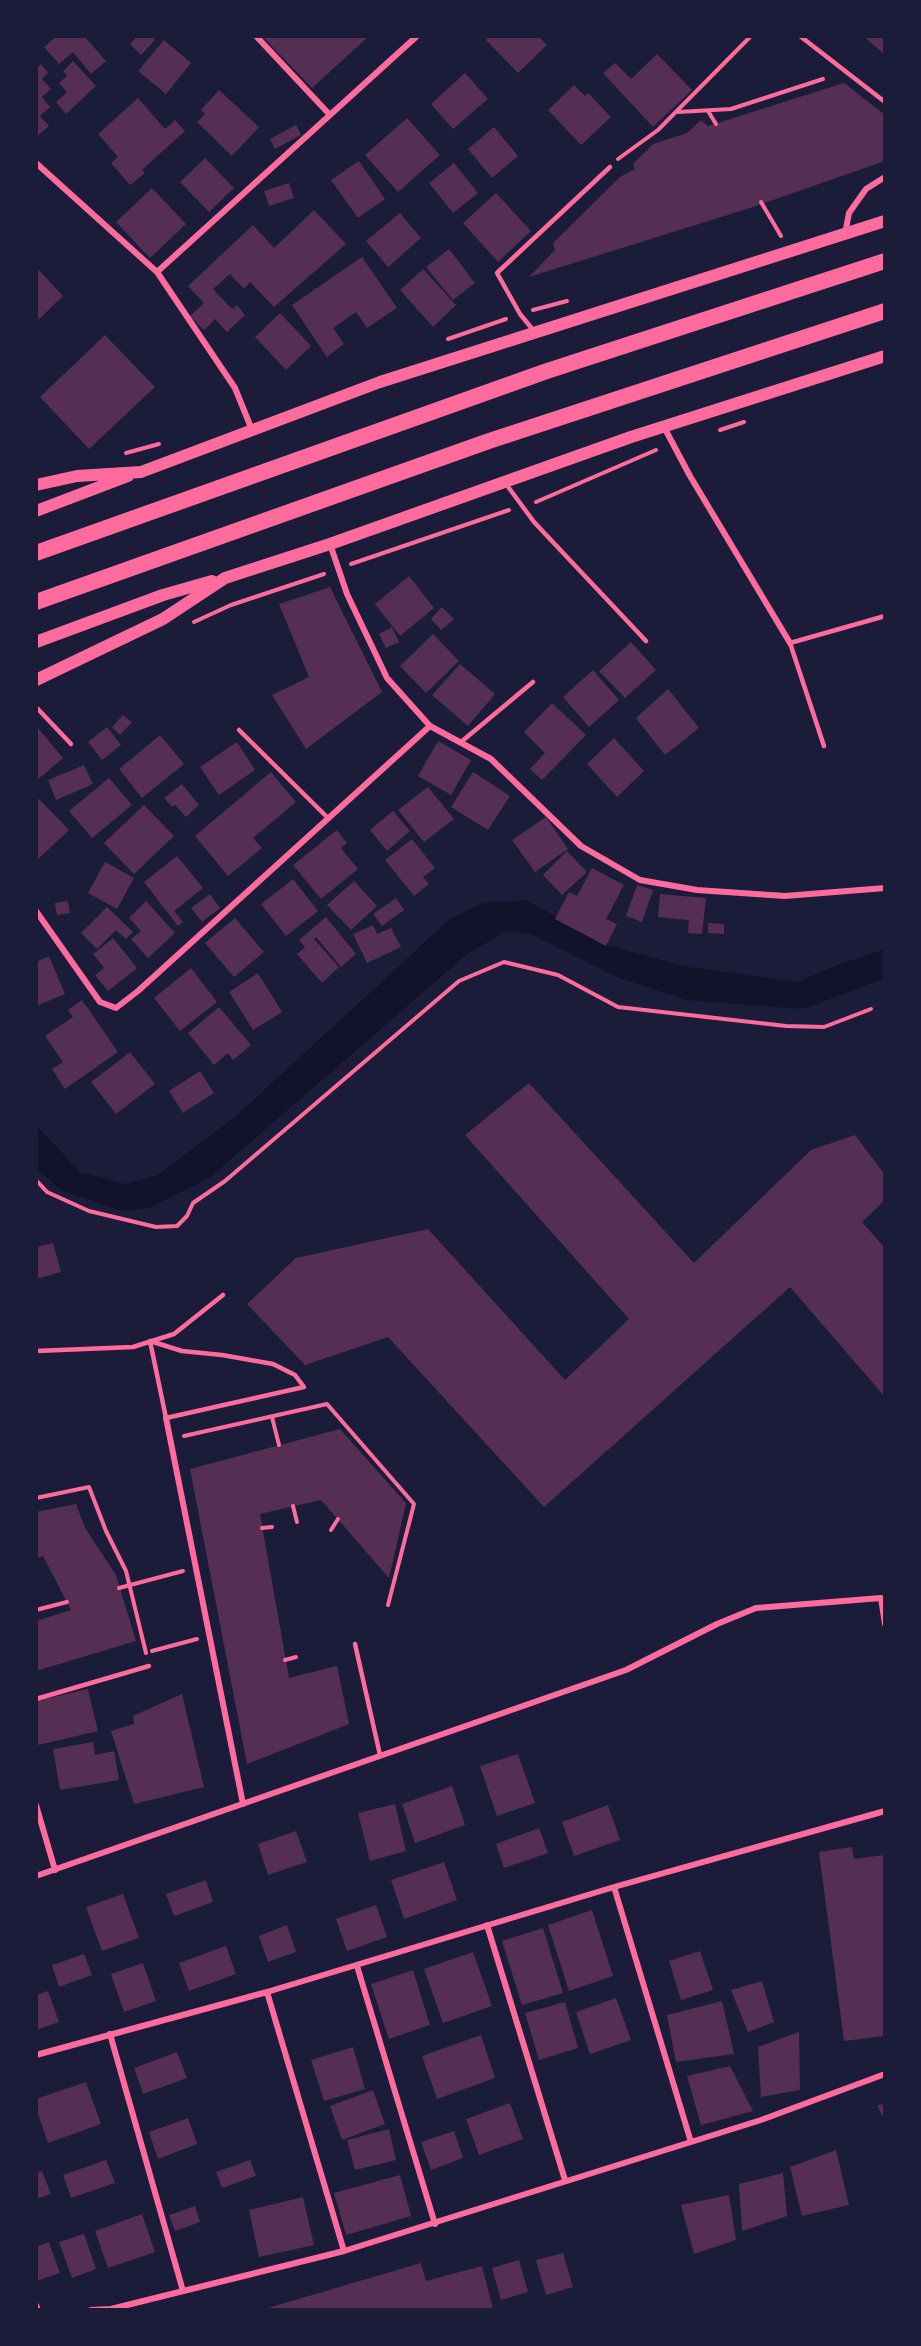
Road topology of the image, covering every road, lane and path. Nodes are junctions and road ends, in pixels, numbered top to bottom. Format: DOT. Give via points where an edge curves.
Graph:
graph roads {
  1 [pos="256,36"];
  2 [pos="417,36"];
  3 [pos="752,36"];
  4 [pos="800,36"];
  5 [pos="823,79"];
  6 [pos="885,102"];
  7 [pos="708,111"];
  8 [pos="677,112"];
  9 [pos="330,115"];
  10 [pos="716,124"];
  11 [pos="36,163"];
  12 [pos="610,167"];
  13 [pos="885,177"];
  14 [pos="761,202"];
  15 [pos="885,221"];
  16 [pos="845,234"];
  17 [pos="781,236"];
  18 [pos="885,261"];
  19 [pos="157,272"];
  20 [pos="885,311"];
  21 [pos="535,333"];
  22 [pos="885,356"];
  23 [pos="749,420"];
  24 [pos="664,427"];
  25 [pos="252,430"];
  26 [pos="717,431"];
  27 [pos="671,444"];
  28 [pos="141,472"];
  29 [pos="504,482"];
  30 [pos="36,485"];
  31 [pos="521,506"];
  32 [pos="36,511"];
  33 [pos="330,544"];
  34 [pos="36,553"];
  35 [pos="337,569"];
  36 [pos="225,578"];
  37 [pos="36,602"];
  38 [pos="885,616"];
  39 [pos="190,624"];
  40 [pos="646,641"];
  41 [pos="36,642"];
  42 [pos="790,643"];
  43 [pos="36,680"];
  44 [pos="533,682"];
  45 [pos="36,706"];
  46 [pos="430,726"];
  47 [pos="239,730"];
  48 [pos="461,742"];
  49 [pos="71,744"];
  50 [pos="824,746"];
  51 [pos="327,817"];
  52 [pos="885,888"];
  53 [pos="36,911"];
  54 [pos="871,1009"];
  55 [pos="36,1179"];
  56 [pos="223,1295"];
  57 [pos="150,1341"];
  58 [pos="36,1351"];
  59 [pos="272,1416"];
  60 [pos="166,1418"];
  61 [pos="170,1439"];
  62 [pos="279,1445"];
  63 [pos="375,1460"];
  64 [pos="372,1466"];
  65 [pos="36,1498"];
  66 [pos="292,1506"];
  67 [pos="338,1519"];
  68 [pos="297,1522"];
  69 [pos="272,1527"];
  70 [pos="262,1528"];
  71 [pos="331,1530"];
  72 [pos="196,1568"];
  73 [pos="130,1585"];
  74 [pos="119,1587"];
  75 [pos="883,1596"];
  76 [pos="67,1602"];
  77 [pos="388,1605"];
  78 [pos="36,1610"];
  79 [pos="885,1624"];
  80 [pos="210,1636"];
  81 [pos="355,1644"];
  82 [pos="146,1653"];
  83 [pos="296,1657"];
  84 [pos="285,1660"];
  85 [pos="148,1666"];
  86 [pos="36,1699"];
  87 [pos="380,1755"];
  88 [pos="243,1804"];
  89 [pos="36,1805"];
  90 [pos="885,1811"];
  91 [pos="55,1870"];
  92 [pos="36,1876"];
  93 [pos="614,1887"];
  94 [pos="487,1925"];
  95 [pos="357,1966"];
  96 [pos="267,1992"];
  97 [pos="110,2034"];
  98 [pos="36,2055"];
  99 [pos="885,2074"];
  100 [pos="691,2142"];
  101 [pos="565,2180"];
  102 [pos="435,2224"];
  103 [pos="344,2251"];
  104 [pos="183,2291"];
  105 [pos="36,2304"];
  106 [pos="111,2309"];
  107 [pos="38,2310"];
  108 [pos="91,2310"];
  1 -- 9 [label="street"];
  2 -- 9 [label="street"];
  3 -- 8 [label="path"];
  4 -- 6 [label="lane"];
  5 -- 7 [label="path" via="731,109"];
  7 -- 8 [label="path"];
  7 -- 10 [label="path"];
  8 -- 12 [label="path"];
  9 -- 19 [label="street"];
  11 -- 19 [label="street"];
  12 -- 21 [label="lane" via="497,273"];
  13 -- 16 [label="street" via="860,197 849,213"];
  14 -- 17 [label="path"];
  15 -- 16 [label="main road"];
  16 -- 21 [label="main road"];
  18 -- 34 [label="highway" via="547,371"];
  19 -- 25 [label="street" via="235,388"];
  20 -- 37 [label="highway" via="489,441"];
  21 -- 25 [label="main road" via="380,382"];
  22 -- 24 [label="main road"];
  23 -- 26 [label="path"];
  24 -- 27 [label="street"];
  24 -- 29 [label="main road"];
  25 -- 28 [label="main road"];
  27 -- 31 [label="path"];
  27 -- 42 [label="street"];
  28 -- 30 [label="main road" via="77,476"];
  28 -- 32 [label="main road"];
  29 -- 31 [label="lane"];
  29 -- 33 [label="main road"];
  31 -- 35 [label="path"];
  31 -- 40 [label="lane"];
  33 -- 35 [label="street"];
  33 -- 36 [label="main road"];
  35 -- 39 [label="path" via="231,605"];
  35 -- 46 [label="street" via="387,678"];
  36 -- 41 [label="main road" via="163,595"];
  36 -- 43 [label="main road" via="163,618"];
  38 -- 42 [label="lane"];
  42 -- 50 [label="lane"];
  44 -- 48 [label="lane"];
  45 -- 49 [label="lane"];
  46 -- 48 [label="street"];
  46 -- 51 [label="street"];
  47 -- 51 [label="lane"];
  48 -- 52 [label="street" via="491,759 581,846 640,880 747,895 830,895"];
  51 -- 53 [label="street" via="116,1008 100,1002"];
  54 -- 55 [label="path" via="824,1026 786,1026 618,1007 558,975 504,963 459,981 225,1181 193,1203 177,1226 147,1226 89,1211 47,1192"];
  56 -- 57 [label="lane" via="174,1334"];
  57 -- 58 [label="lane" via="133,1347"];
  57 -- 60 [label="lane"];
  57 -- 60 [label="lane" via="183,1351 273,1364 295,1375 304,1387"];
  59 -- 61 [label="path"];
  59 -- 62 [label="path"];
  59 -- 63 [label="path" via="327,1404"];
  60 -- 61 [label="street"];
  61 -- 72 [label="street"];
  63 -- 64 [label="path"];
  63 -- 77 [label="path" via="414,1503"];
  65 -- 73 [label="path" via="89,1487"];
  66 -- 68 [label="path"];
  67 -- 71 [label="path"];
  69 -- 70 [label="path"];
  72 -- 73 [label="path"];
  72 -- 80 [label="street"];
  73 -- 74 [label="path"];
  73 -- 82 [label="path"];
  75 -- 79 [label="street"];
  75 -- 87 [label="street" via="756,1608 626,1670"];
  76 -- 78 [label="path"];
  80 -- 82 [label="path"];
  80 -- 88 [label="street"];
  81 -- 87 [label="lane"];
  82 -- 85 [label="path"];
  83 -- 84 [label="path"];
  85 -- 86 [label="lane"];
  87 -- 88 [label="street"];
  88 -- 91 [label="street"];
  89 -- 91 [label="street"];
  90 -- 93 [label="street"];
  91 -- 92 [label="street"];
  93 -- 94 [label="street"];
  93 -- 100 [label="street"];
  94 -- 95 [label="street"];
  94 -- 101 [label="street"];
  95 -- 96 [label="street"];
  95 -- 102 [label="street"];
  96 -- 97 [label="street"];
  96 -- 103 [label="street"];
  97 -- 98 [label="street"];
  97 -- 104 [label="street"];
  99 -- 100 [label="street"];
  100 -- 101 [label="street"];
  101 -- 102 [label="street"];
  102 -- 103 [label="street"];
  103 -- 104 [label="street"];
  104 -- 106 [label="street"];
  105 -- 107 [label="street"];
  106 -- 108 [label="street"];
}
